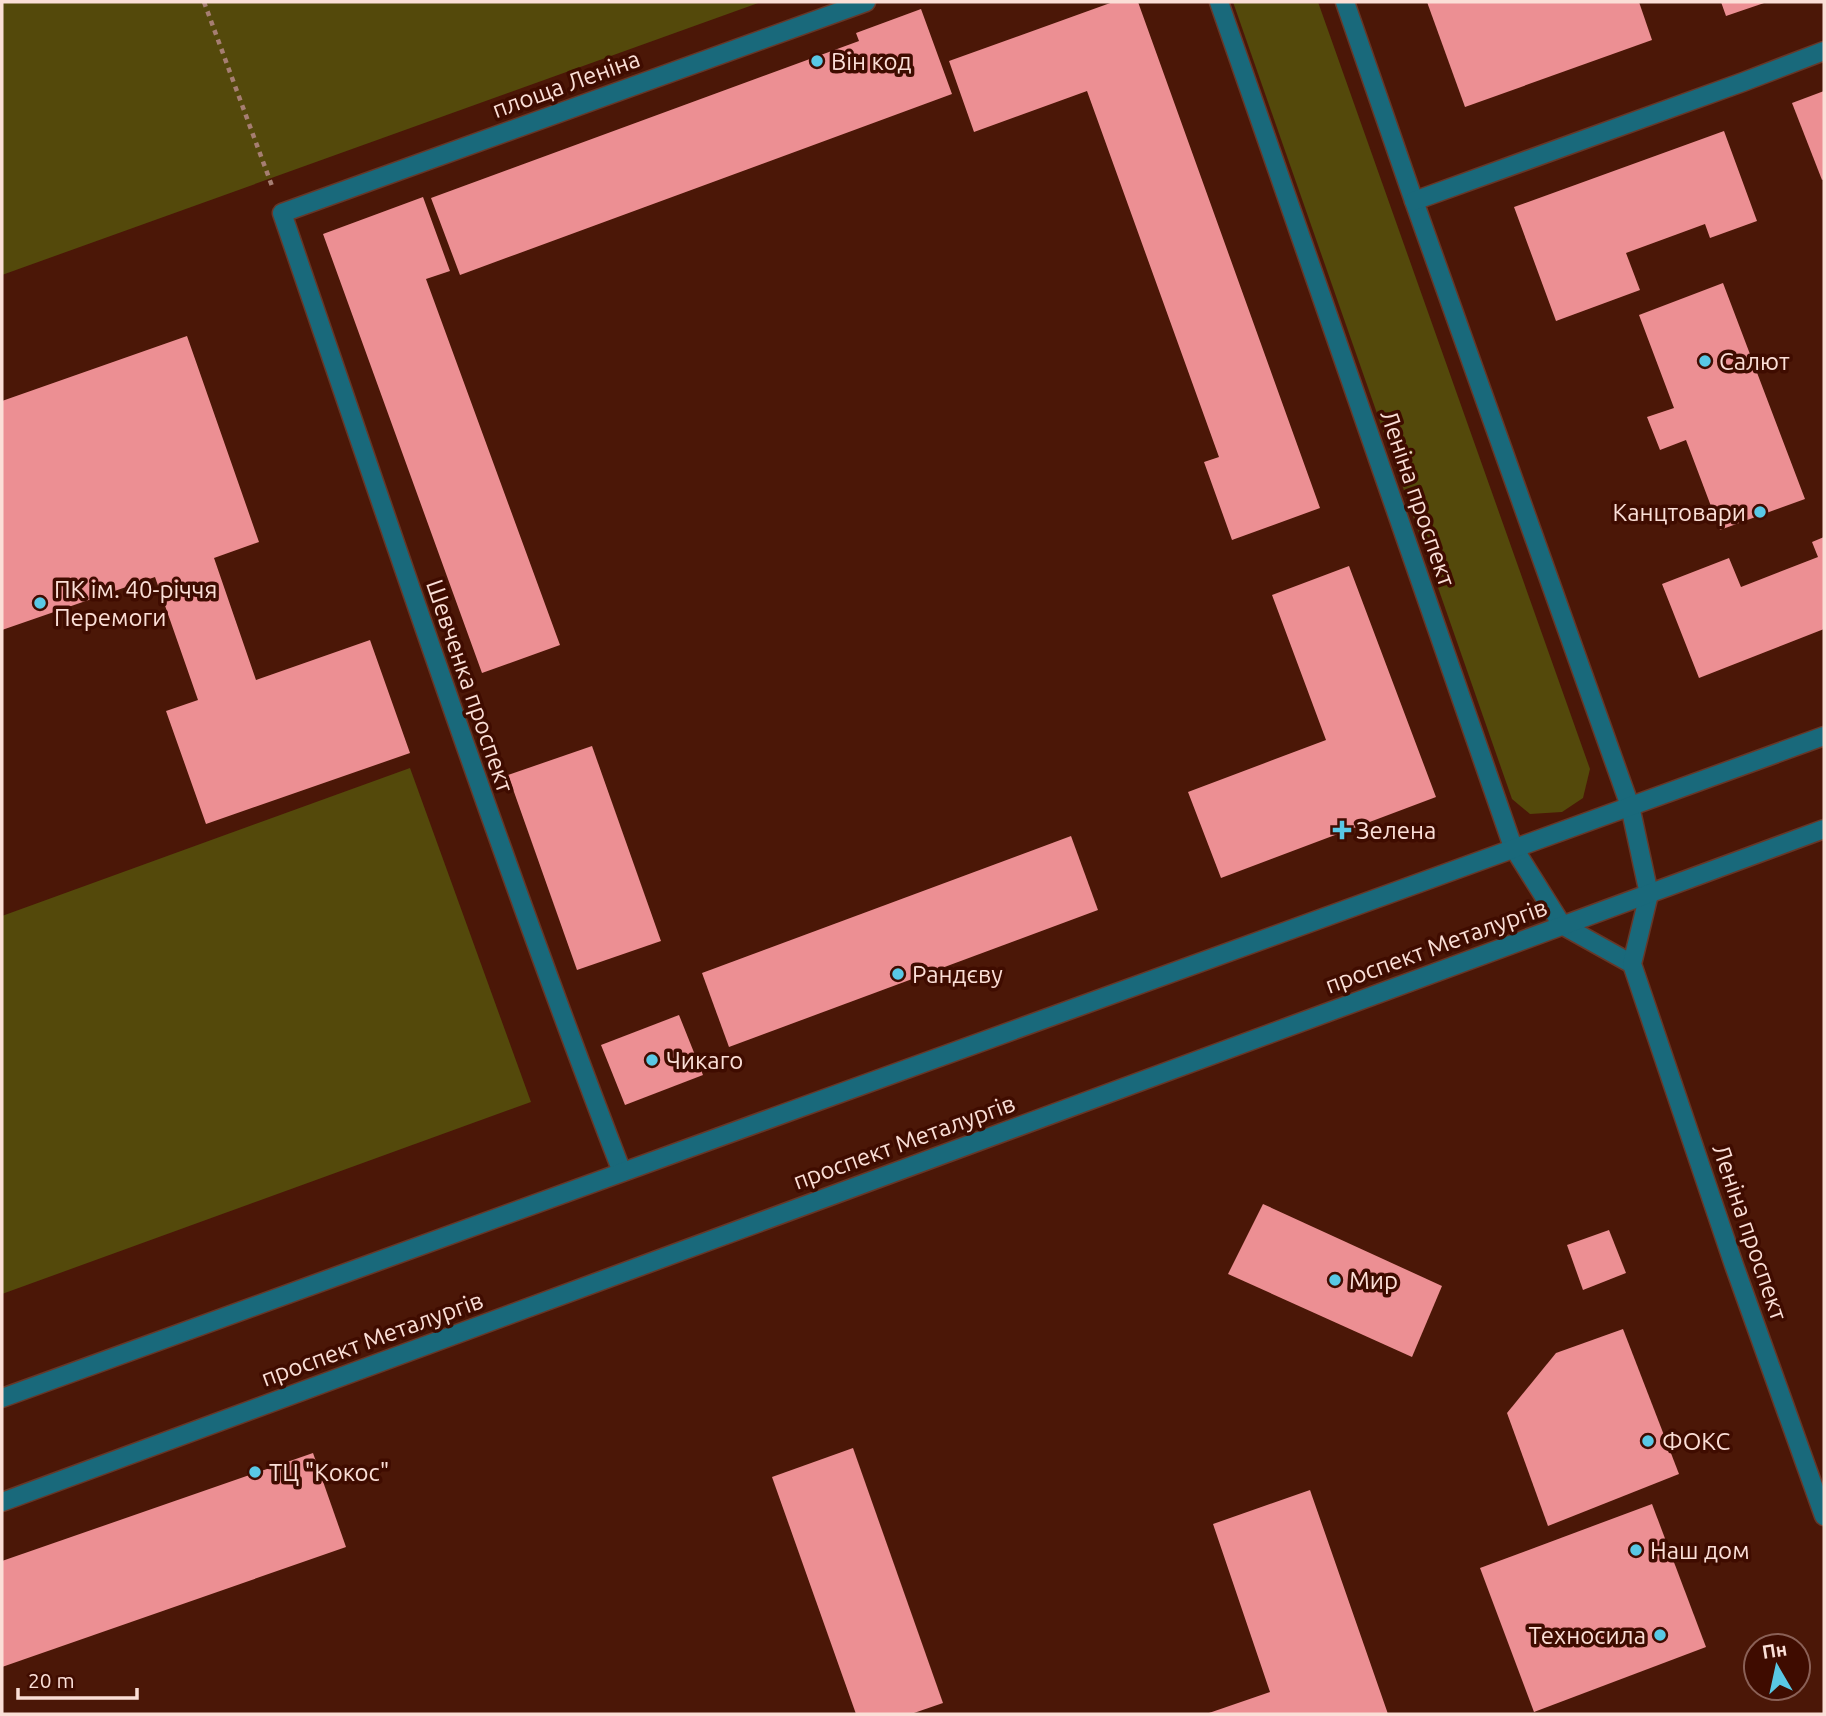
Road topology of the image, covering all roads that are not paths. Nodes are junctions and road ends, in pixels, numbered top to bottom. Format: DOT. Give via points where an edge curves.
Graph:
graph roads {
  1 [pos="866,2"];
  2 [pos="1219,2"];
  3 [pos="1345,2"];
  4 [pos="1824,51"];
  5 [pos="1414,201"];
  6 [pos="282,213"];
  7 [pos="1824,736"];
  8 [pos="1630,806"];
  9 [pos="1824,829"];
  10 [pos="1513,847"];
  11 [pos="1649,894"];
  12 [pos="1562,925"];
  13 [pos="1633,964"];
  14 [pos="622,1172"];
  15 [pos="2,1398"];
  16 [pos="2,1502"];
  17 [pos="1824,1516"];
  1 -- 6 [label="street, площа Леніна"];
  2 -- 10 [label="street, Леніна проспект"];
  3 -- 5 [label="street"];
  4 -- 5 [label="street"];
  5 -- 8 [label="street"];
  6 -- 14 [label="street, Шевченка проспект" via="461,737"];
  7 -- 8 [label="street"];
  8 -- 10 [label="street"];
  8 -- 11 [label="street"];
  9 -- 11 [label="street, проспект Металургів"];
  10 -- 12 [label="street, Леніна проспект"];
  10 -- 14 [label="street"];
  11 -- 12 [label="street, проспект Металургів"];
  11 -- 13 [label="street"];
  12 -- 13 [label="street, Леніна проспект"];
  12 -- 16 [label="street, проспект Металургів"];
  13 -- 17 [label="street, Леніна проспект"];
  14 -- 15 [label="street"];
}
